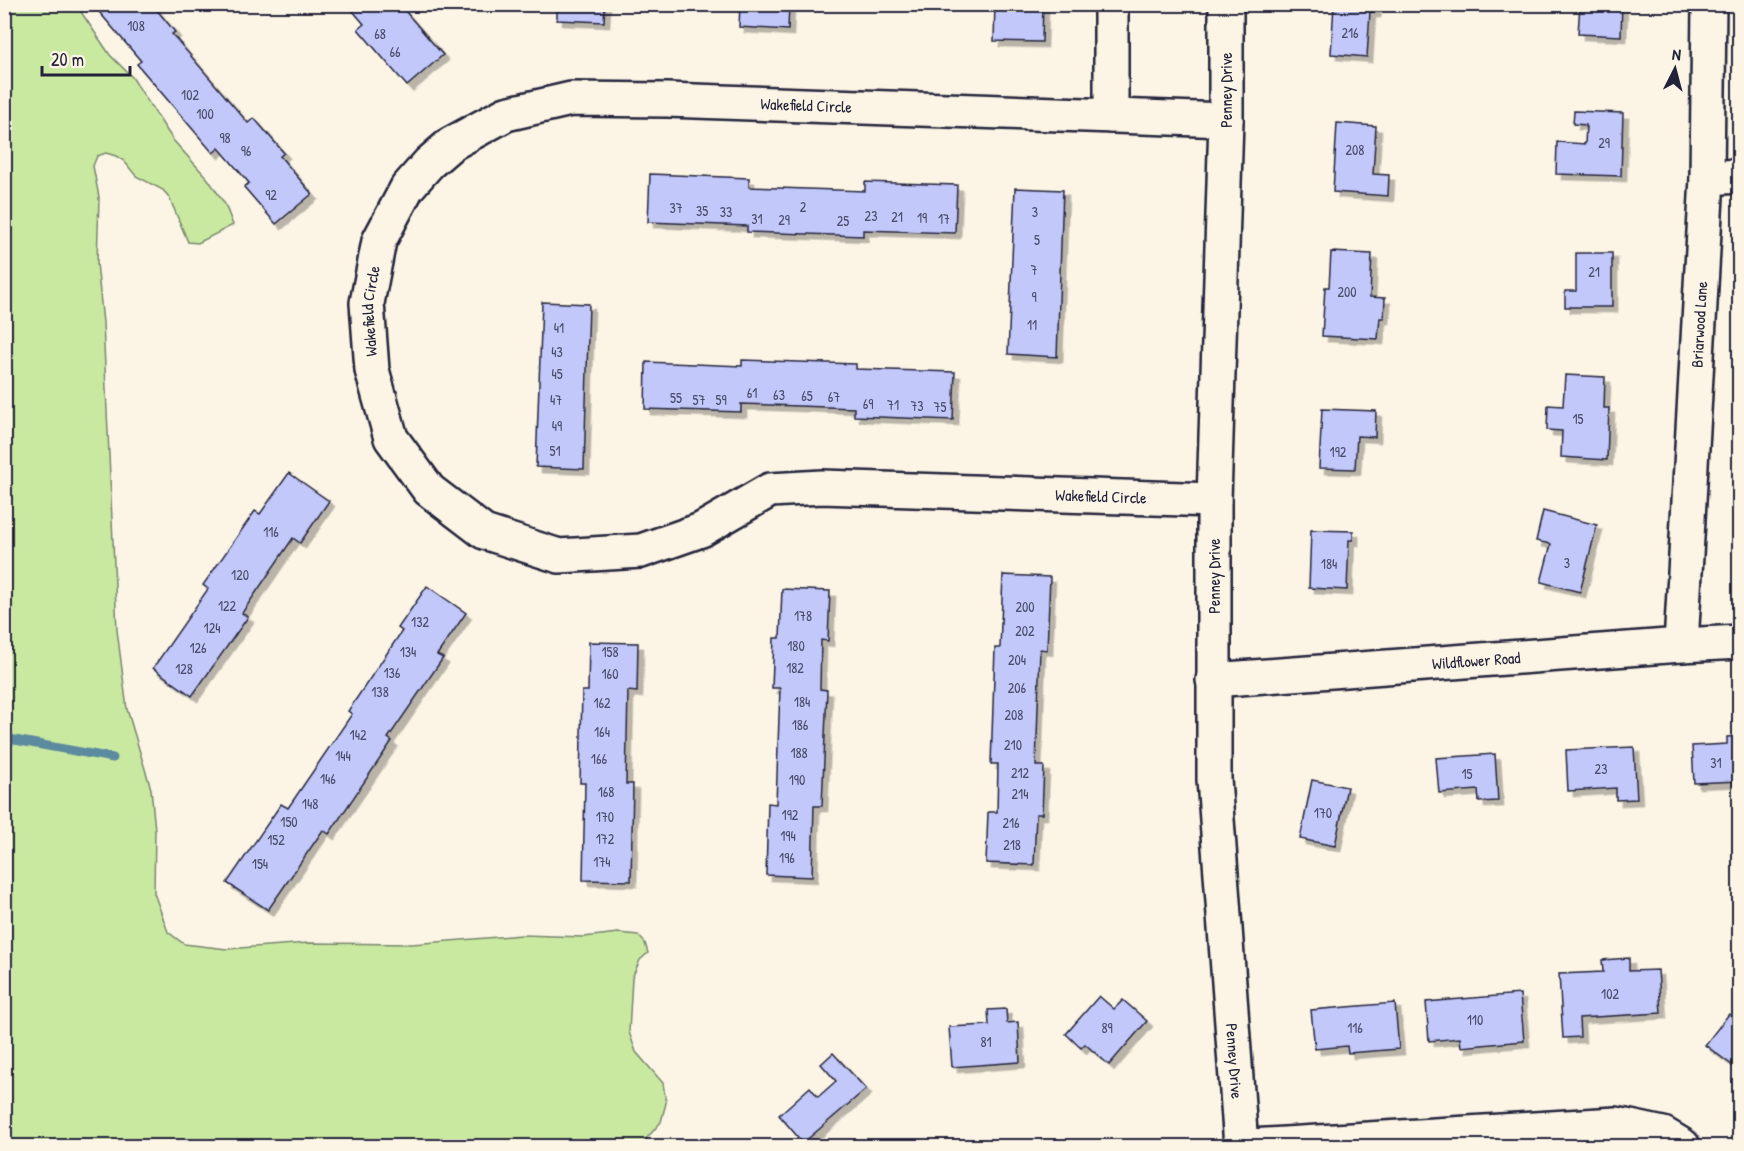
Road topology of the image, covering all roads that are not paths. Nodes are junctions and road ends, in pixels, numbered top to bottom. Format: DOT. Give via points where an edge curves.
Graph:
graph roads {
  1 [pos="1111,4"];
  2 [pos="1226,4"];
  3 [pos="1709,4"];
  4 [pos="1111,116"];
  5 [pos="1226,120"];
  6 [pos="1740,176"];
  7 [pos="1707,178"];
  8 [pos="1214,500"];
  9 [pos="1740,642"];
  10 [pos="1682,645"];
  11 [pos="1213,680"];
  12 [pos="1241,1146"];
  13 [pos="1250,1146"];
  14 [pos="1683,1146"];
  1 -- 4 [label="street"];
  2 -- 5 [label="street, Penney Drive"];
  3 -- 7 [label="street, Briarwood Lane"];
  4 -- 5 [label="street, Wakefield Circle"];
  4 -- 8 [label="street, Wakefield Circle" via="571,99 506,114 451,144 429,163 407,188 393,214 379,241 367,303 372,370 391,438 429,490 484,532 560,556 641,551 701,530 770,490 822,487"];
  5 -- 8 [label="street, Penney Drive"];
  6 -- 7 [label="street"];
  7 -- 10 [label="street, Briarwood Lane"];
  8 -- 11 [label="street, Penney Drive"];
  9 -- 10 [label="street, Wildflower Road"];
  10 -- 11 [label="street, Wildflower Road"];
  11 -- 12 [label="street, Penney Drive" via="1214,779"];
  13 -- 14 [label="street" via="1616,1124 1664,1134"];
}
